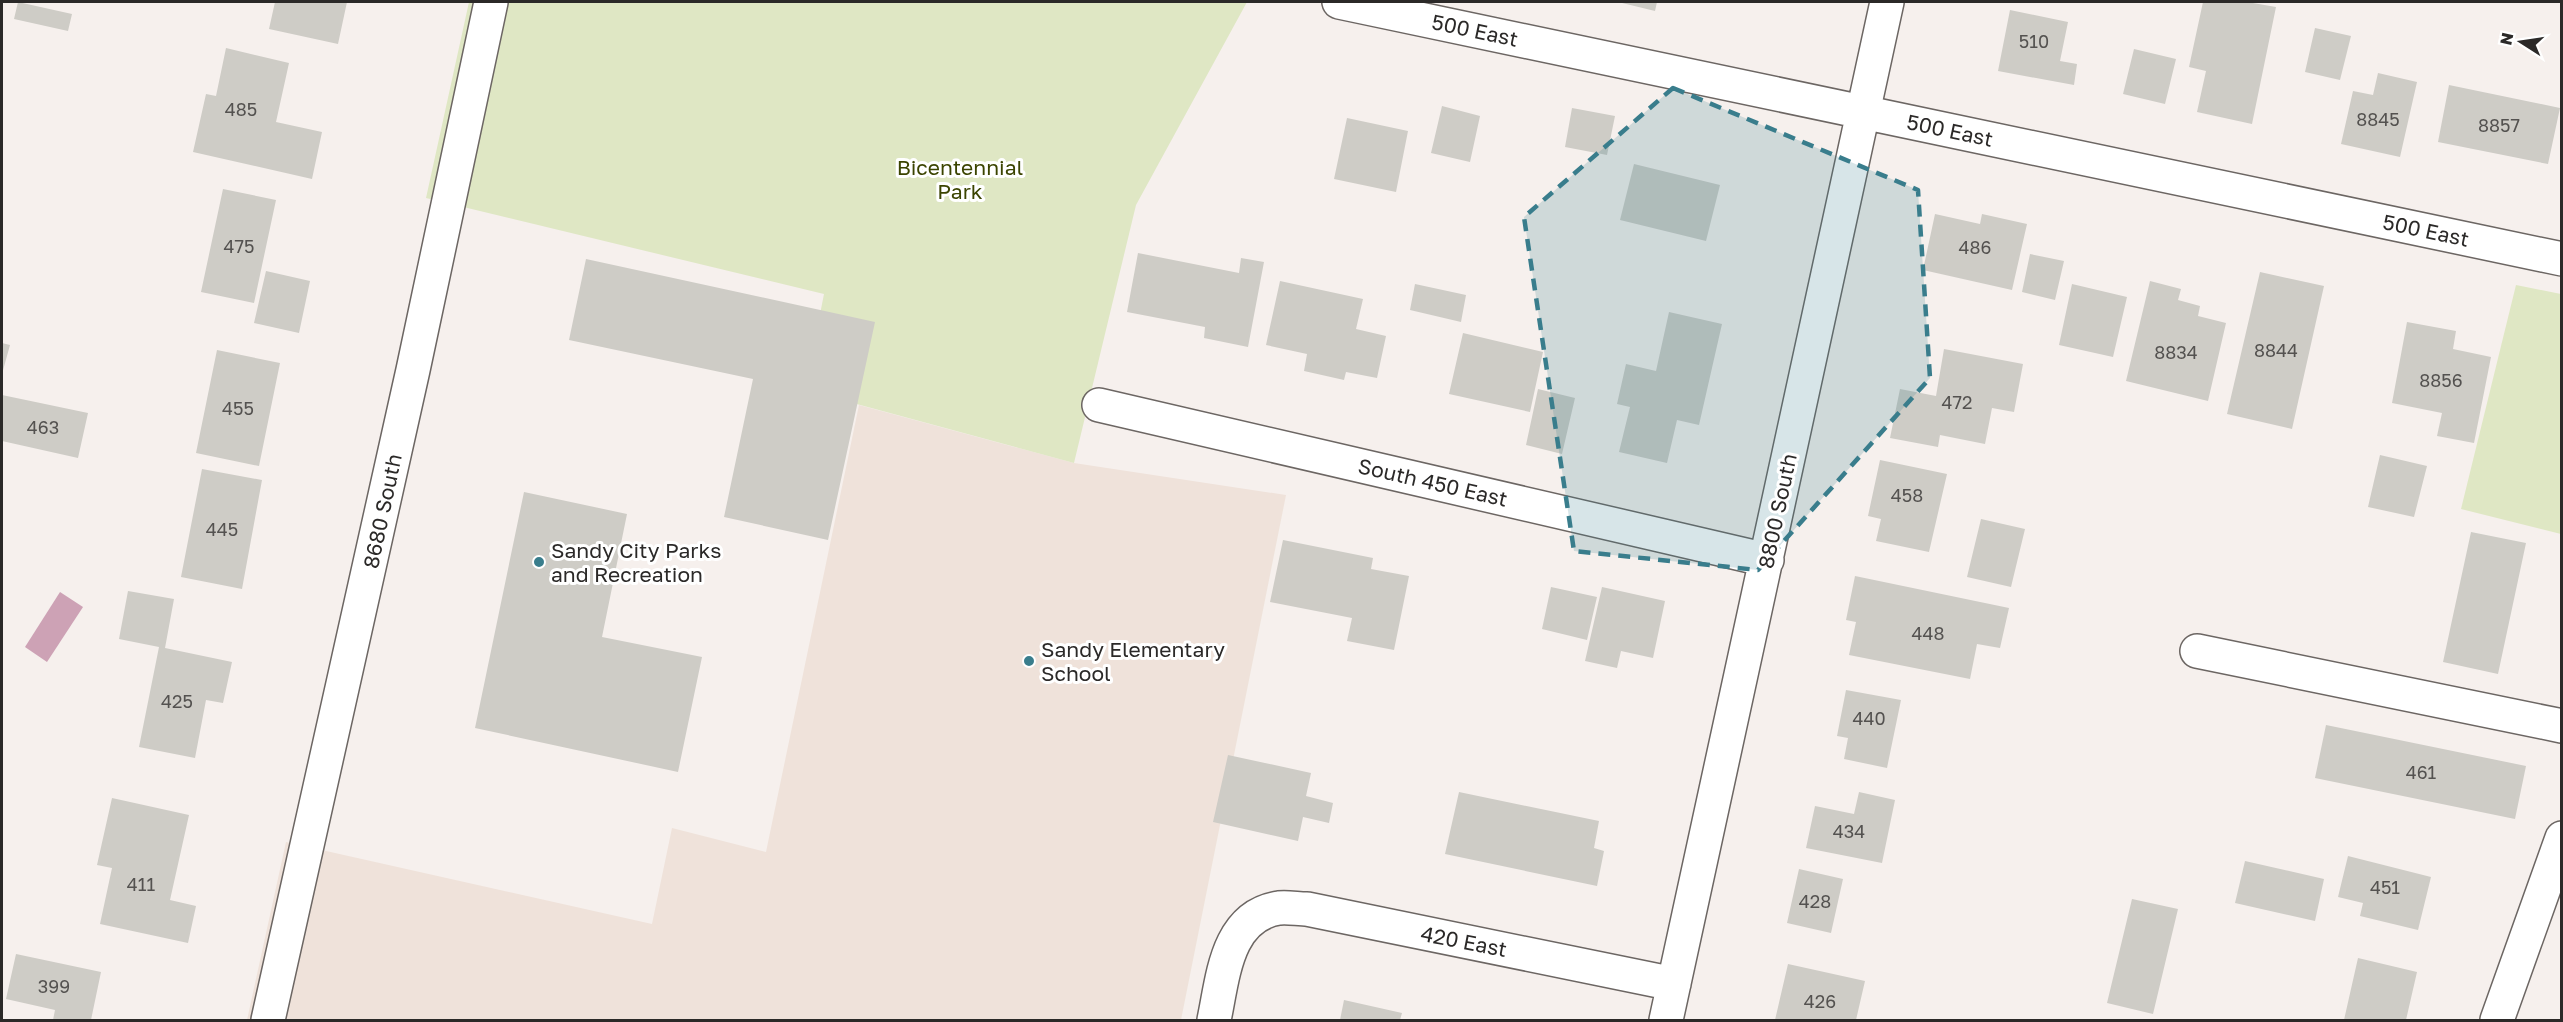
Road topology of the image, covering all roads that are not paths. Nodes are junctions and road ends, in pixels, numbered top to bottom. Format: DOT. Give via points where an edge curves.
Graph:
graph roads {
  1 [pos="491,2"];
  2 [pos="1339,2"];
  3 [pos="1887,2"];
  4 [pos="1863,112"];
  5 [pos="2562,259"];
  6 [pos="1099,405"];
  7 [pos="1767,560"];
  8 [pos="2197,651"];
  9 [pos="2562,726"];
  10 [pos="2562,838"];
  11 [pos="1674,984"];
  12 [pos="268,1020"];
  13 [pos="1214,1020"];
  14 [pos="1666,1020"];
  15 [pos="2497,1020"];
  1 -- 12 [label="street, 8680 South"];
  2 -- 4 [label="street, 500 East"];
  3 -- 4 [label="street, 8800 South"];
  4 -- 5 [label="street, 500 East"];
  4 -- 7 [label="street, 8800 South"];
  6 -- 7 [label="street, South 450 East"];
  7 -- 11 [label="street, 8800 South"];
  8 -- 9 [label="street"];
  10 -- 15 [label="street"];
  11 -- 13 [label="street, 420 East" via="1307,909 1279,908 1254,917 1238,933 1227,959"];
  11 -- 14 [label="street, 8800 South"];
}
